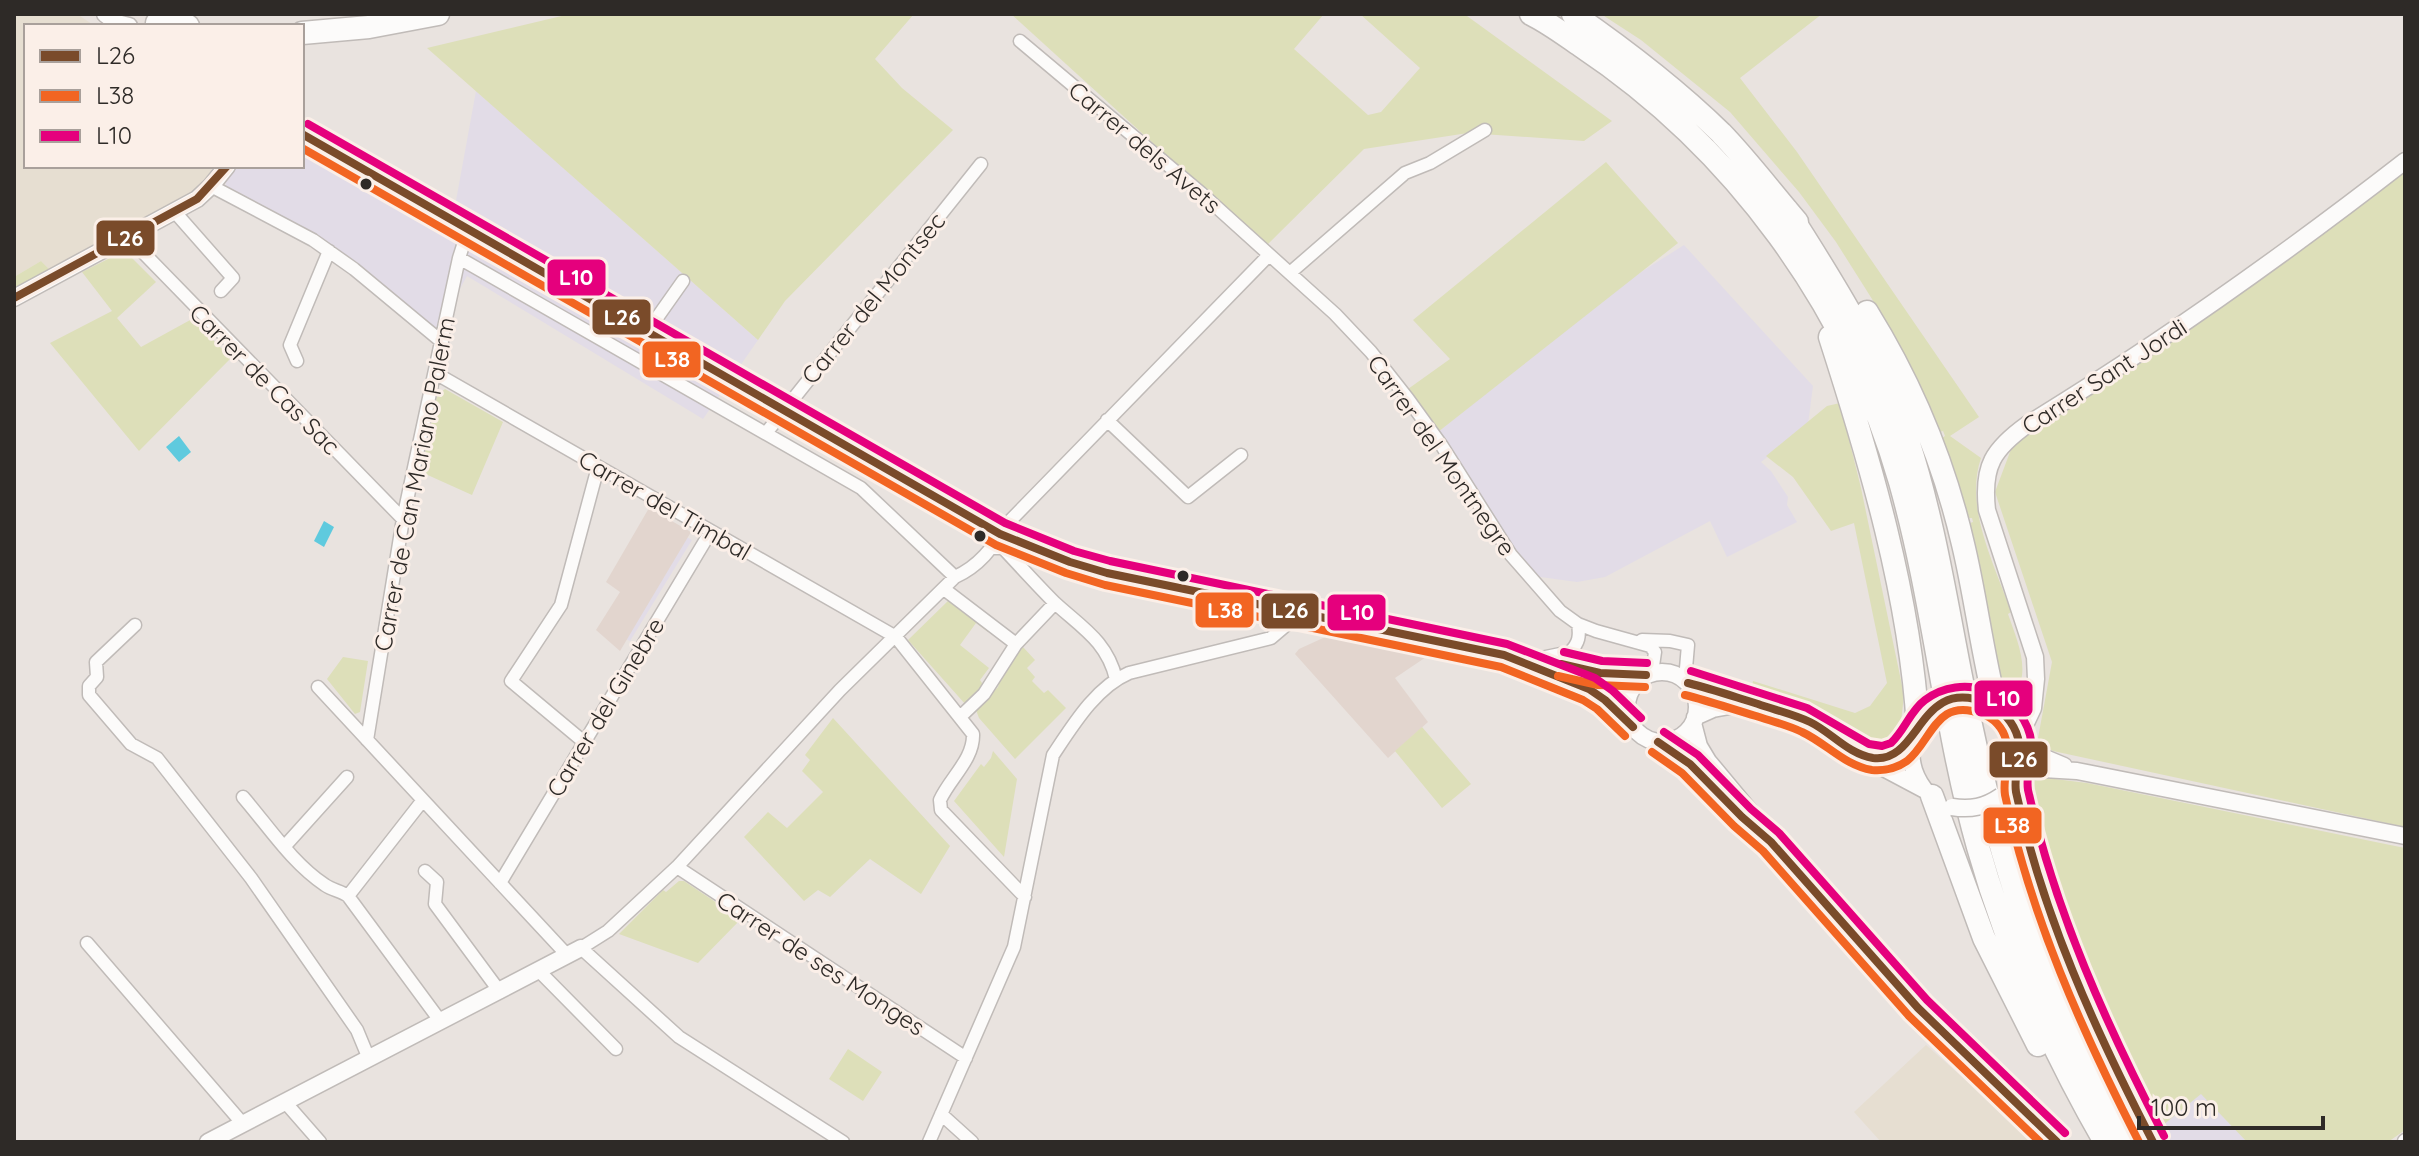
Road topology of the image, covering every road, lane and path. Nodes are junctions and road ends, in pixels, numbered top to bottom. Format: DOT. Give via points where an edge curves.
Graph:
graph roads {
  1 [pos="438,14"];
  2 [pos="1531,14"];
  3 [pos="1573,14"];
  4 [pos="304,33"];
  5 [pos="1020,41"];
  6 [pos="1485,130"];
  7 [pos="304,135"];
  8 [pos="2405,161"];
  9 [pos="981,164"];
  10 [pos="219,173"];
  11 [pos="1787,210"];
  12 [pos="174,211"];
  13 [pos="468,230"];
  14 [pos="128,237"];
  15 [pos="329,251"];
  16 [pos="1269,255"];
  17 [pos="459,258"];
  18 [pos="1291,272"];
  19 [pos="683,281"];
  20 [pos="1812,283"];
  21 [pos="221,291"];
  22 [pos="14,298"];
  23 [pos="647,332"];
  24 [pos="442,342"];
  25 [pos="297,361"];
  26 [pos="435,373"];
  27 [pos="783,410"];
  28 [pos="1107,420"];
  29 [pos="766,433"];
  30 [pos="1241,455"];
  31 [pos="598,467"];
  32 [pos="403,519"];
  33 [pos="711,531"];
  34 [pos="997,541"];
  35 [pos="955,577"];
  36 [pos="944,589"];
  37 [pos="1055,603"];
  38 [pos="1304,613"];
  39 [pos="1578,624"];
  40 [pos="135,625"];
  41 [pos="896,637"];
  42 [pos="1631,640"];
  43 [pos="1016,644"];
  44 [pos="1504,655"];
  45 [pos="1533,659"];
  46 [pos="1648,674"];
  47 [pos="1116,679"];
  48 [pos="2036,679"];
  49 [pos="1686,682"];
  50 [pos="318,687"];
  51 [pos="1751,702"];
  52 [pos="1991,705"];
  53 [pos="960,717"];
  54 [pos="1694,720"];
  55 [pos="1921,725"];
  56 [pos="1633,727"];
  57 [pos="367,740"];
  58 [pos="2019,740"];
  59 [pos="584,742"];
  60 [pos="1658,742"];
  61 [pos="1861,756"];
  62 [pos="2077,771"];
  63 [pos="347,777"];
  64 [pos="2011,783"];
  65 [pos="243,797"];
  66 [pos="1936,798"];
  67 [pos="423,800"];
  68 [pos="1756,824"];
  69 [pos="2405,836"];
  70 [pos="284,847"];
  71 [pos="677,867"];
  72 [pos="425,871"];
  73 [pos="500,883"];
  74 [pos="348,896"];
  75 [pos="1025,897"];
  76 [pos="87,943"];
  77 [pos="575,952"];
  78 [pos="539,971"];
  79 [pos="500,992"];
  80 [pos="441,1022"];
  81 [pos="616,1049"];
  82 [pos="966,1058"];
  83 [pos="369,1059"];
  84 [pos="285,1102"];
  85 [pos="941,1114"];
  86 [pos="243,1124"];
  87 [pos="208,1142"];
  88 [pos="320,1142"];
  89 [pos="843,1142"];
  90 [pos="929,1142"];
  91 [pos="972,1142"];
  92 [pos="2057,1142"];
  93 [pos="2103,1142"];
  94 [pos="2130,1142"];
  95 [pos="2153,1142"];
  1 -- 4 [label="highway"];
  2 -- 20 [label="highway" via="1607,63 1697,140 1762,213"];
  3 -- 11 [label="highway" via="1691,105"];
  5 -- 16 [label="street, Carrer dels Avets"];
  6 -- 18 [label="street" via="1405,173"];
  7 -- 13 [label="main road"];
  8 -- 48 [label="main road, Carrer Sant Jordi" via="2250,278 2028,424 1994,454 1987,472 1987,510 2032,644"];
  9 -- 27 [label="street, Carrer del Montsec"];
  10 -- 12 [label="main road" via="197,199"];
  10 -- 15 [label="street"];
  11 -- 52 [label="highway" via="1839,268 1878,331 1928,432 1964,546"];
  11 -- 94 [label="highway" via="1842,295 1907,437 1935,536 2000,847 2066,1024"];
  12 -- 14 [label="main road"];
  12 -- 21 [label="street" via="233,278"];
  13 -- 17 [label="street, Carrer de Can Mariano Palerm"];
  13 -- 23 [label="main road"];
  14 -- 22 [label="main road"];
  14 -- 32 [label="street, Carrer de Cas Sac"];
  15 -- 24 [label="street"];
  15 -- 25 [label="street" via="290,345"];
  16 -- 18 [label="street, Carrer del Montnegre"];
  16 -- 28 [label="street"];
  17 -- 24 [label="street, Carrer de Can Mariano Palerm"];
  17 -- 29 [label="street"];
  18 -- 39 [label="street, Carrer del Montnegre" via="1371,352 1442,446 1511,555"];
  19 -- 23 [label="street"];
  20 -- 55 [label="highway" via="1888,543"];
  20 -- 93 [label="highway" via="1872,402 1900,483 1963,787 2001,918 2042,1020"];
  23 -- 27 [label="main road"];
  24 -- 26 [label="street, Carrer de Can Mariano Palerm"];
  26 -- 31 [label="street, Carrer del Timbal"];
  26 -- 32 [label="street, Carrer de Can Mariano Palerm"];
  27 -- 29 [label="street, Carrer del Montsec"];
  27 -- 34 [label="main road"];
  28 -- 30 [label="street" via="1188,497"];
  28 -- 34 [label="street" via="1005,526"];
  29 -- 35 [label="street" via="861,488"];
  31 -- 33 [label="street, Carrer del Timbal"];
  31 -- 59 [label="street" via="561,605 511,681"];
  32 -- 57 [label="street, Carrer de Can Mariano Palerm"];
  33 -- 41 [label="street, Carrer del Timbal"];
  33 -- 59 [label="street, Carrer del Ginebre"];
  34 -- 35 [label="street" via="969,571"];
  34 -- 37 [label="street"];
  34 -- 38 [label="main road" via="1107,573"];
  35 -- 36 [label="street"];
  36 -- 41 [label="street"];
  36 -- 43 [label="street"];
  37 -- 43 [label="street"];
  37 -- 47 [label="street" via="1088,631 1112,661"];
  38 -- 44 [label="main road"];
  38 -- 47 [label="street" via="1271,638"];
  39 -- 42 [label="street, Carrer del Montnegre"];
  39 -- 45 [label="street" via="1580,635 1570,652"];
  40 -- 83 [label="street" via="96,662 97,677 89,695 131,744 157,758 251,878 357,1030"];
  41 -- 53 [label="street"];
  41 -- 71 [label="street" via="840,690"];
  42 -- 46 [label="street" via="1655,652"];
  42 -- 49 [label="street, Carrer del Montnegre" via="1688,645"];
  43 -- 53 [label="street" via="984,694"];
  44 -- 45 [label="main road"];
  44 -- 56 [label="main road" via="1589,689"];
  45 -- 46 [label="main road" via="1600,673"];
  46 -- 49 [label="main road" via="1666,672"];
  46 -- 56 [label="main road" via="1629,692 1627,716"];
  47 -- 75 [label="street" via="1053,755"];
  48 -- 52 [label="main road" via="2021,704"];
  48 -- 58 [label="main road, Carrer Sant Jordi" via="2033,708"];
  49 -- 51 [label="main road"];
  49 -- 54 [label="main road" via="1696,699"];
  50 -- 57 [label="street"];
  51 -- 54 [label="main road" via="1713,709"];
  51 -- 61 [label="main road" via="1818,726"];
  52 -- 55 [label="main road, bridge" via="1967,698 1948,701"];
  52 -- 58 [label="main road" via="2012,723"];
  53 -- 75 [label="street" via="974,744 944,791 941,810"];
  54 -- 60 [label="main road" via="1679,738"];
  54 -- 68 [label="main road" via="1699,746"];
  55 -- 61 [label="main road" via="1892,755"];
  55 -- 66 [label="main road" via="1911,748 1914,771"];
  56 -- 60 [label="main road"];
  57 -- 67 [label="street"];
  58 -- 62 [label="main road" via="2044,759"];
  58 -- 64 [label="main road" via="2021,756"];
  59 -- 73 [label="street, Carrer del Ginebre"];
  60 -- 68 [label="main road" via="1693,765"];
  61 -- 66 [label="main road"];
  62 -- 64 [label="main road" via="2043,769"];
  62 -- 69 [label="main road"];
  63 -- 70 [label="street"];
  64 -- 66 [label="main road, bridge" via="1988,804 1974,808"];
  64 -- 95 [label="highway" via="2053,917 2115,1068"];
  65 -- 70 [label="street"];
  66 -- 93 [label="highway" via="2000,971 2060,1086"];
  67 -- 73 [label="street"];
  67 -- 74 [label="street"];
  68 -- 92 [label="main road" via="1933,1023"];
  70 -- 74 [label="street" via="329,888"];
  71 -- 77 [label="street" via="608,931"];
  71 -- 82 [label="street, Carrer de ses Monges"];
  72 -- 79 [label="street" via="437,882 435,904"];
  73 -- 77 [label="street"];
  74 -- 80 [label="street"];
  75 -- 82 [label="street" via="1014,947"];
  76 -- 86 [label="street"];
  77 -- 78 [label="main road"];
  77 -- 89 [label="street" via="679,1037"];
  78 -- 79 [label="main road"];
  78 -- 81 [label="street"];
  79 -- 80 [label="main road"];
  80 -- 83 [label="main road"];
  82 -- 85 [label="street"];
  83 -- 84 [label="main road"];
  84 -- 86 [label="main road"];
  84 -- 88 [label="street"];
  85 -- 90 [label="street"];
  85 -- 91 [label="street"];
  86 -- 87 [label="main road"];
}
